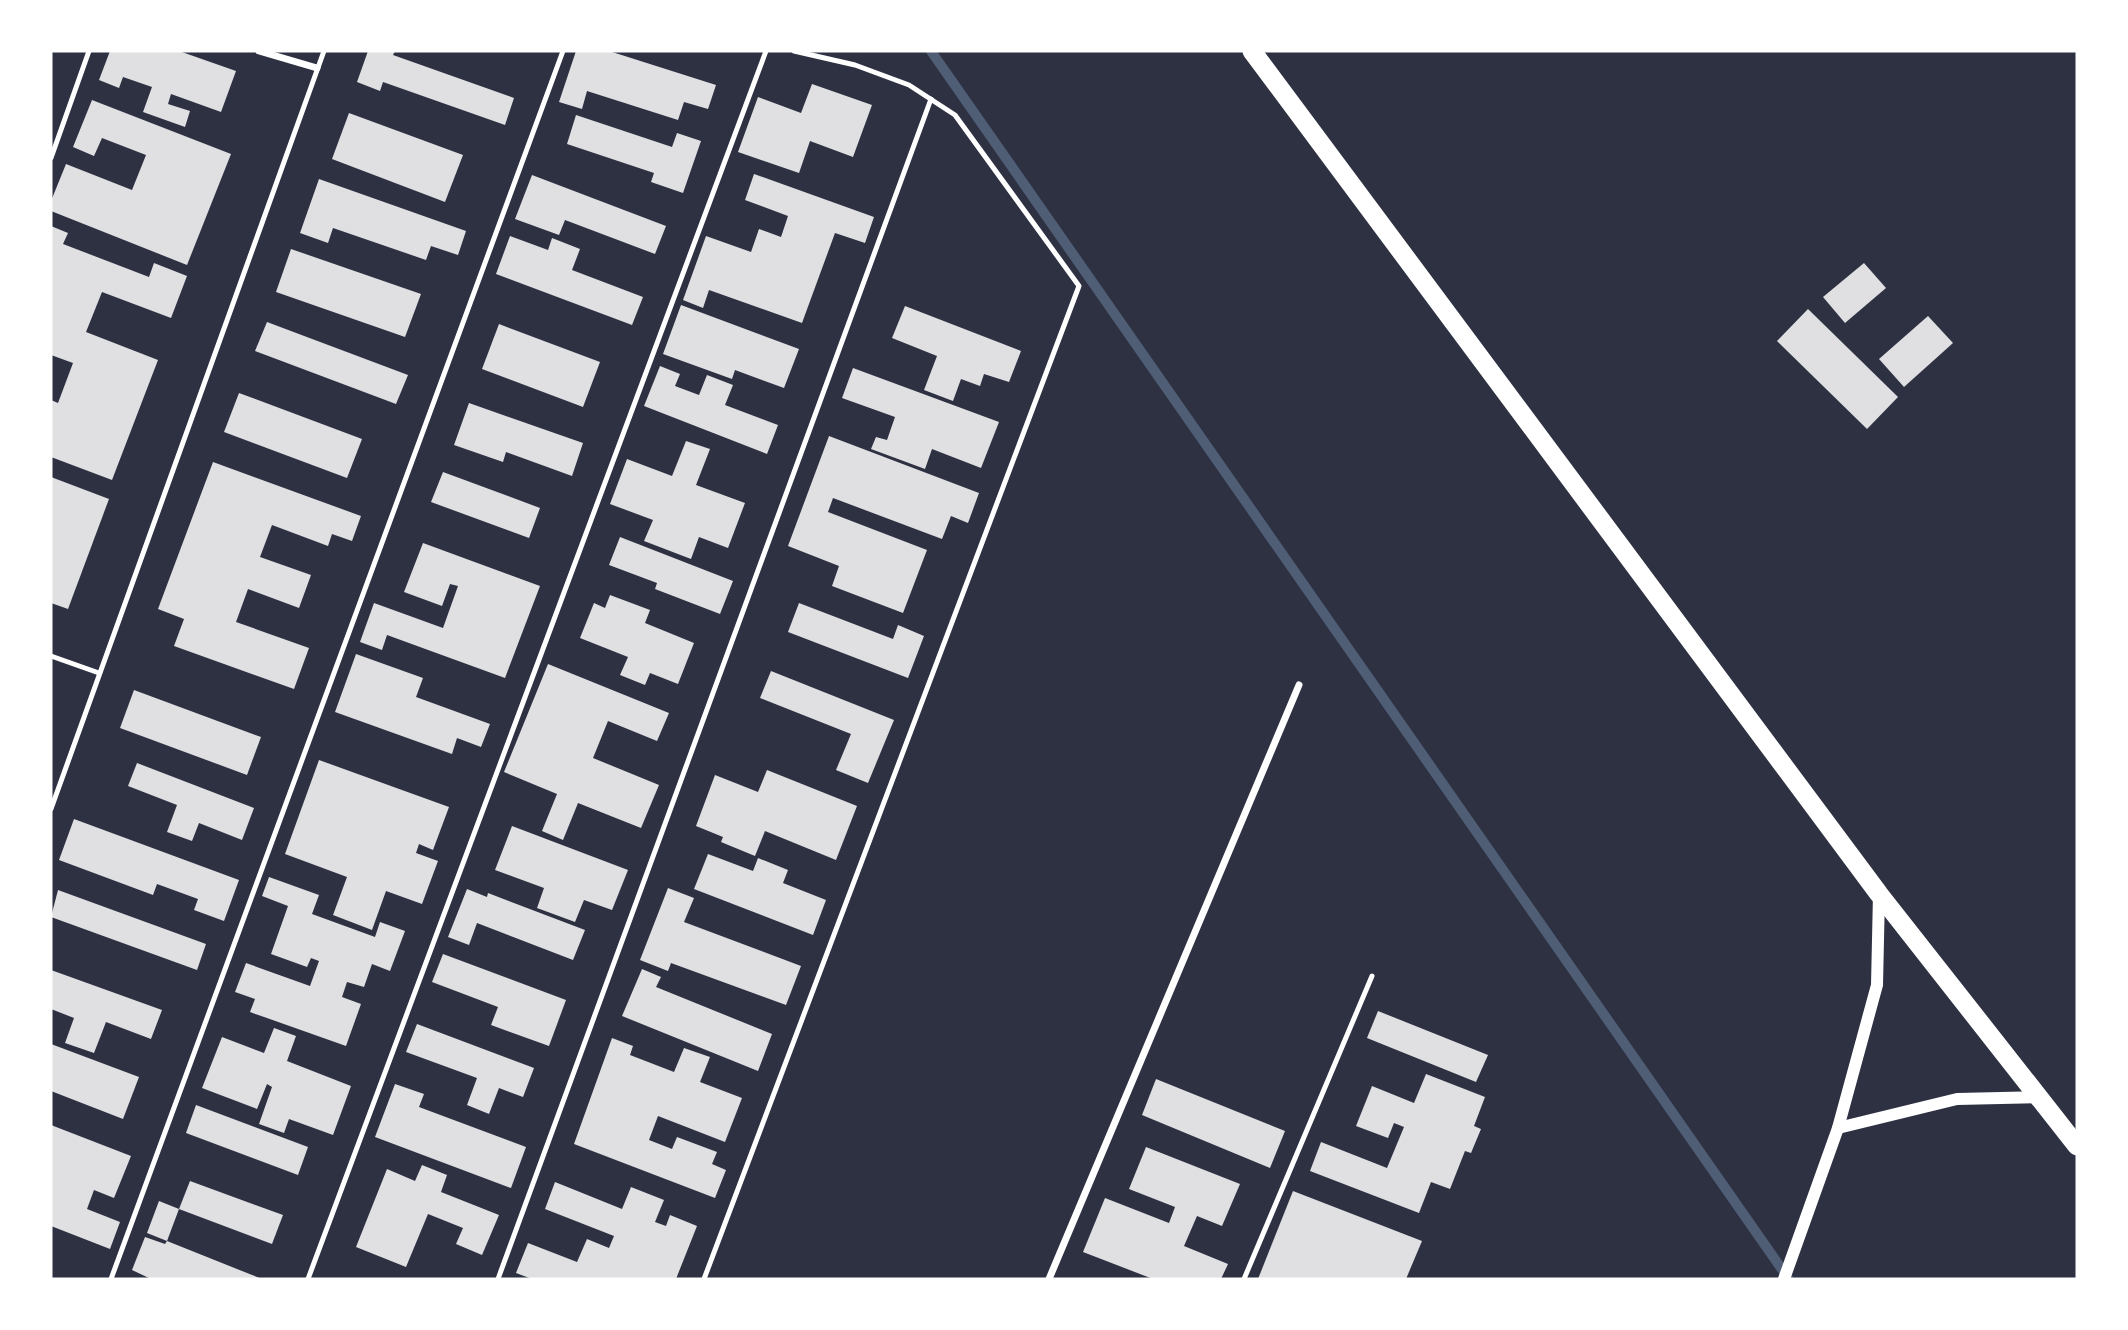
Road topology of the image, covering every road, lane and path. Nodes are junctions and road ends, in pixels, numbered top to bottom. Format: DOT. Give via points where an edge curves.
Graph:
graph roads {
  1 [pos="89,51"];
  2 [pos="259,51"];
  3 [pos="324,51"];
  4 [pos="563,51"];
  5 [pos="766,51"];
  6 [pos="794,51"];
  7 [pos="1252,51"];
  8 [pos="317,68"];
  9 [pos="931,99"];
  10 [pos="51,158"];
  11 [pos="51,656"];
  12 [pos="99,673"];
  13 [pos="1299,685"];
  14 [pos="51,809"];
  15 [pos="1879,894"];
  16 [pos="1372,976"];
  17 [pos="2041,1097"];
  18 [pos="1838,1128"];
  19 [pos="2077,1146"];
  20 [pos="111,1279"];
  21 [pos="308,1279"];
  22 [pos="498,1279"];
  23 [pos="704,1279"];
  24 [pos="1049,1279"];
  25 [pos="1244,1279"];
  26 [pos="1784,1279"];
  1 -- 10 [label="lane"];
  2 -- 8 [label="street"];
  3 -- 8 [label="lane"];
  4 -- 20 [label="lane"];
  5 -- 21 [label="lane"];
  6 -- 9 [label="lane" via="855,65 909,85"];
  7 -- 15 [label="highway"];
  8 -- 12 [label="lane"];
  9 -- 22 [label="lane"];
  9 -- 23 [label="lane" via="955,115 1079,286"];
  11 -- 12 [label="lane"];
  12 -- 14 [label="lane"];
  13 -- 24 [label="street"];
  15 -- 17 [label="highway"];
  15 -- 18 [label="street" via="1877,985"];
  16 -- 25 [label="lane"];
  17 -- 18 [label="street" via="1957,1099"];
  17 -- 19 [label="highway"];
  18 -- 26 [label="street"];
}
